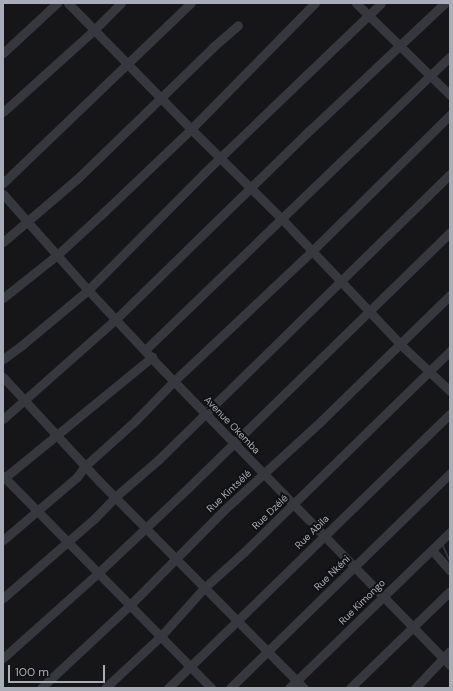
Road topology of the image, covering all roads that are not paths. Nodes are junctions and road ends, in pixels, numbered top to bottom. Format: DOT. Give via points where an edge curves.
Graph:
graph roads {
  1 [pos="57,3"];
  2 [pos="68,3"];
  3 [pos="121,3"];
  4 [pos="191,3"];
  5 [pos="315,3"];
  6 [pos="356,3"];
  7 [pos="381,3"];
  8 [pos="444,3"];
  9 [pos="368,15"];
  10 [pos="238,25"];
  11 [pos="94,30"];
  12 [pos="401,46"];
  13 [pos="3,53"];
  14 [pos="450,56"];
  15 [pos="128,64"];
  16 [pos="431,75"];
  17 [pos="450,95"];
  18 [pos="161,98"];
  19 [pos="3,112"];
  20 [pos="450,115"];
  21 [pos="190,129"];
  22 [pos="220,158"];
  23 [pos="450,174"];
  24 [pos="3,183"];
  25 [pos="251,189"];
  26 [pos="3,194"];
  27 [pos="281,218"];
  28 [pos="27,222"];
  29 [pos="450,232"];
  30 [pos="3,242"];
  31 [pos="312,251"];
  32 [pos="57,256"];
  33 [pos="341,282"];
  34 [pos="88,290"];
  35 [pos="450,295"];
  36 [pos="3,298"];
  37 [pos="368,312"];
  38 [pos="116,319"];
  39 [pos="400,344"];
  40 [pos="450,351"];
  41 [pos="148,353"];
  42 [pos="3,359"];
  43 [pos="430,371"];
  44 [pos="3,377"];
  45 [pos="174,381"];
  46 [pos="450,391"];
  47 [pos="24,400"];
  48 [pos="206,413"];
  49 [pos="450,414"];
  50 [pos="3,419"];
  51 [pos="56,434"];
  52 [pos="234,443"];
  53 [pos="85,466"];
  54 [pos="450,473"];
  55 [pos="263,474"];
  56 [pos="4,478"];
  57 [pos="115,497"];
  58 [pos="293,504"];
  59 [pos="38,512"];
  60 [pos="145,527"];
  61 [pos="450,532"];
  62 [pos="324,535"];
  63 [pos="3,540"];
  64 [pos="69,541"];
  65 [pos="432,550"];
  66 [pos="175,559"];
  67 [pos="355,566"];
  68 [pos="450,571"];
  69 [pos="97,574"];
  70 [pos="204,588"];
  71 [pos="450,590"];
  72 [pos="383,597"];
  73 [pos="3,598"];
  74 [pos="130,605"];
  75 [pos="237,620"];
  76 [pos="413,628"];
  77 [pos="161,636"];
  78 [pos="450,650"];
  79 [pos="266,652"];
  80 [pos="3,658"];
  81 [pos="442,658"];
  82 [pos="450,666"];
  83 [pos="190,667"];
  84 [pos="296,681"];
  85 [pos="41,688"];
  86 [pos="106,688"];
  87 [pos="168,688"];
  88 [pos="211,688"];
  89 [pos="230,688"];
  90 [pos="289,688"];
  91 [pos="304,688"];
  92 [pos="350,688"];
  93 [pos="415,688"];
  1 -- 13 [label="street"];
  2 -- 11 [label="street"];
  3 -- 11 [label="street"];
  4 -- 15 [label="street"];
  5 -- 21 [label="street"];
  6 -- 9 [label="street"];
  7 -- 9 [label="street"];
  8 -- 12 [label="street"];
  9 -- 12 [label="street"];
  9 -- 22 [label="street"];
  10 -- 18 [label="street"];
  11 -- 15 [label="street"];
  11 -- 19 [label="street"];
  12 -- 16 [label="street"];
  12 -- 25 [label="street"];
  14 -- 16 [label="street"];
  15 -- 18 [label="street"];
  15 -- 24 [label="street"];
  16 -- 17 [label="street"];
  16 -- 27 [label="street"];
  18 -- 21 [label="street"];
  18 -- 28 [label="street" via="78,178"];
  20 -- 31 [label="street"];
  21 -- 22 [label="street"];
  21 -- 32 [label="street"];
  22 -- 25 [label="street"];
  22 -- 34 [label="street"];
  23 -- 33 [label="street"];
  25 -- 27 [label="street"];
  25 -- 38 [label="street"];
  26 -- 28 [label="street, Avenue Okemba"];
  27 -- 31 [label="street"];
  27 -- 41 [label="street"];
  28 -- 30 [label="street"];
  28 -- 32 [label="street, Avenue Okemba"];
  29 -- 37 [label="street"];
  31 -- 33 [label="street"];
  31 -- 45 [label="street"];
  32 -- 34 [label="street, Avenue Okemba"];
  32 -- 36 [label="street"];
  33 -- 37 [label="street"];
  33 -- 48 [label="street"];
  34 -- 38 [label="street, Avenue Okemba"];
  34 -- 42 [label="street"];
  35 -- 39 [label="street, Rue Kintsélé"];
  37 -- 39 [label="street"];
  37 -- 52 [label="street"];
  38 -- 41 [label="street, Avenue Okemba"];
  38 -- 47 [label="street"];
  39 -- 43 [label="street"];
  39 -- 55 [label="street, Rue Kintsélé"];
  40 -- 43 [label="street, Rue Dzélé"];
  41 -- 45 [label="street, Avenue Okemba"];
  41 -- 51 [label="street"];
  43 -- 46 [label="street"];
  43 -- 58 [label="street, Rue Dzélé"];
  44 -- 47 [label="street"];
  45 -- 48 [label="street, Avenue Okemba"];
  45 -- 53 [label="street"];
  47 -- 50 [label="street"];
  47 -- 51 [label="street"];
  48 -- 52 [label="street, Avenue Okemba"];
  48 -- 57 [label="street"];
  49 -- 62 [label="street, Rue Abila"];
  51 -- 53 [label="street"];
  51 -- 56 [label="street"];
  52 -- 55 [label="street, Avenue Okemba"];
  52 -- 60 [label="street"];
  53 -- 57 [label="street"];
  53 -- 59 [label="street" via="77,477"];
  54 -- 67 [label="street, Rue Nkéni"];
  55 -- 58 [label="street, Avenue Okemba"];
  55 -- 66 [label="street, Rue Kintsélé"];
  56 -- 59 [label="street"];
  57 -- 60 [label="street"];
  57 -- 64 [label="street"];
  58 -- 62 [label="street, Avenue Okemba"];
  58 -- 70 [label="street, Rue Dzélé"];
  59 -- 63 [label="street"];
  59 -- 64 [label="street"];
  60 -- 66 [label="street"];
  60 -- 69 [label="street"];
  61 -- 65 [label="street, Rue Kimongo"];
  62 -- 67 [label="street, Avenue Okemba"];
  62 -- 75 [label="street, Rue Abila"];
  64 -- 69 [label="street"];
  64 -- 73 [label="street"];
  65 -- 68 [label="street"];
  65 -- 72 [label="street, Rue Kimongo"];
  66 -- 70 [label="street"];
  66 -- 74 [label="street, Rue Kintsélé"];
  67 -- 72 [label="street, Avenue Okemba"];
  67 -- 79 [label="street, Rue Nkéni"];
  69 -- 74 [label="street"];
  69 -- 80 [label="street"];
  70 -- 75 [label="street"];
  70 -- 77 [label="street, Rue Dzélé"];
  71 -- 76 [label="street"];
  72 -- 76 [label="street, Avenue Okemba"];
  72 -- 84 [label="street, Rue Kimongo"];
  74 -- 77 [label="street"];
  74 -- 85 [label="street, Rue Kintsélé"];
  75 -- 79 [label="street"];
  75 -- 83 [label="street, Rue Abila"];
  76 -- 81 [label="street, Avenue Okemba"];
  76 -- 92 [label="street"];
  77 -- 83 [label="street"];
  77 -- 86 [label="street, Rue Dzélé"];
  78 -- 81 [label="street"];
  79 -- 84 [label="street"];
  79 -- 89 [label="street, Rue Nkéni"];
  81 -- 82 [label="street, Avenue Okemba"];
  81 -- 93 [label="street"];
  83 -- 87 [label="street, Rue Abila"];
  83 -- 88 [label="street"];
  84 -- 90 [label="street, Rue Kimongo"];
  84 -- 91 [label="street"];
}
